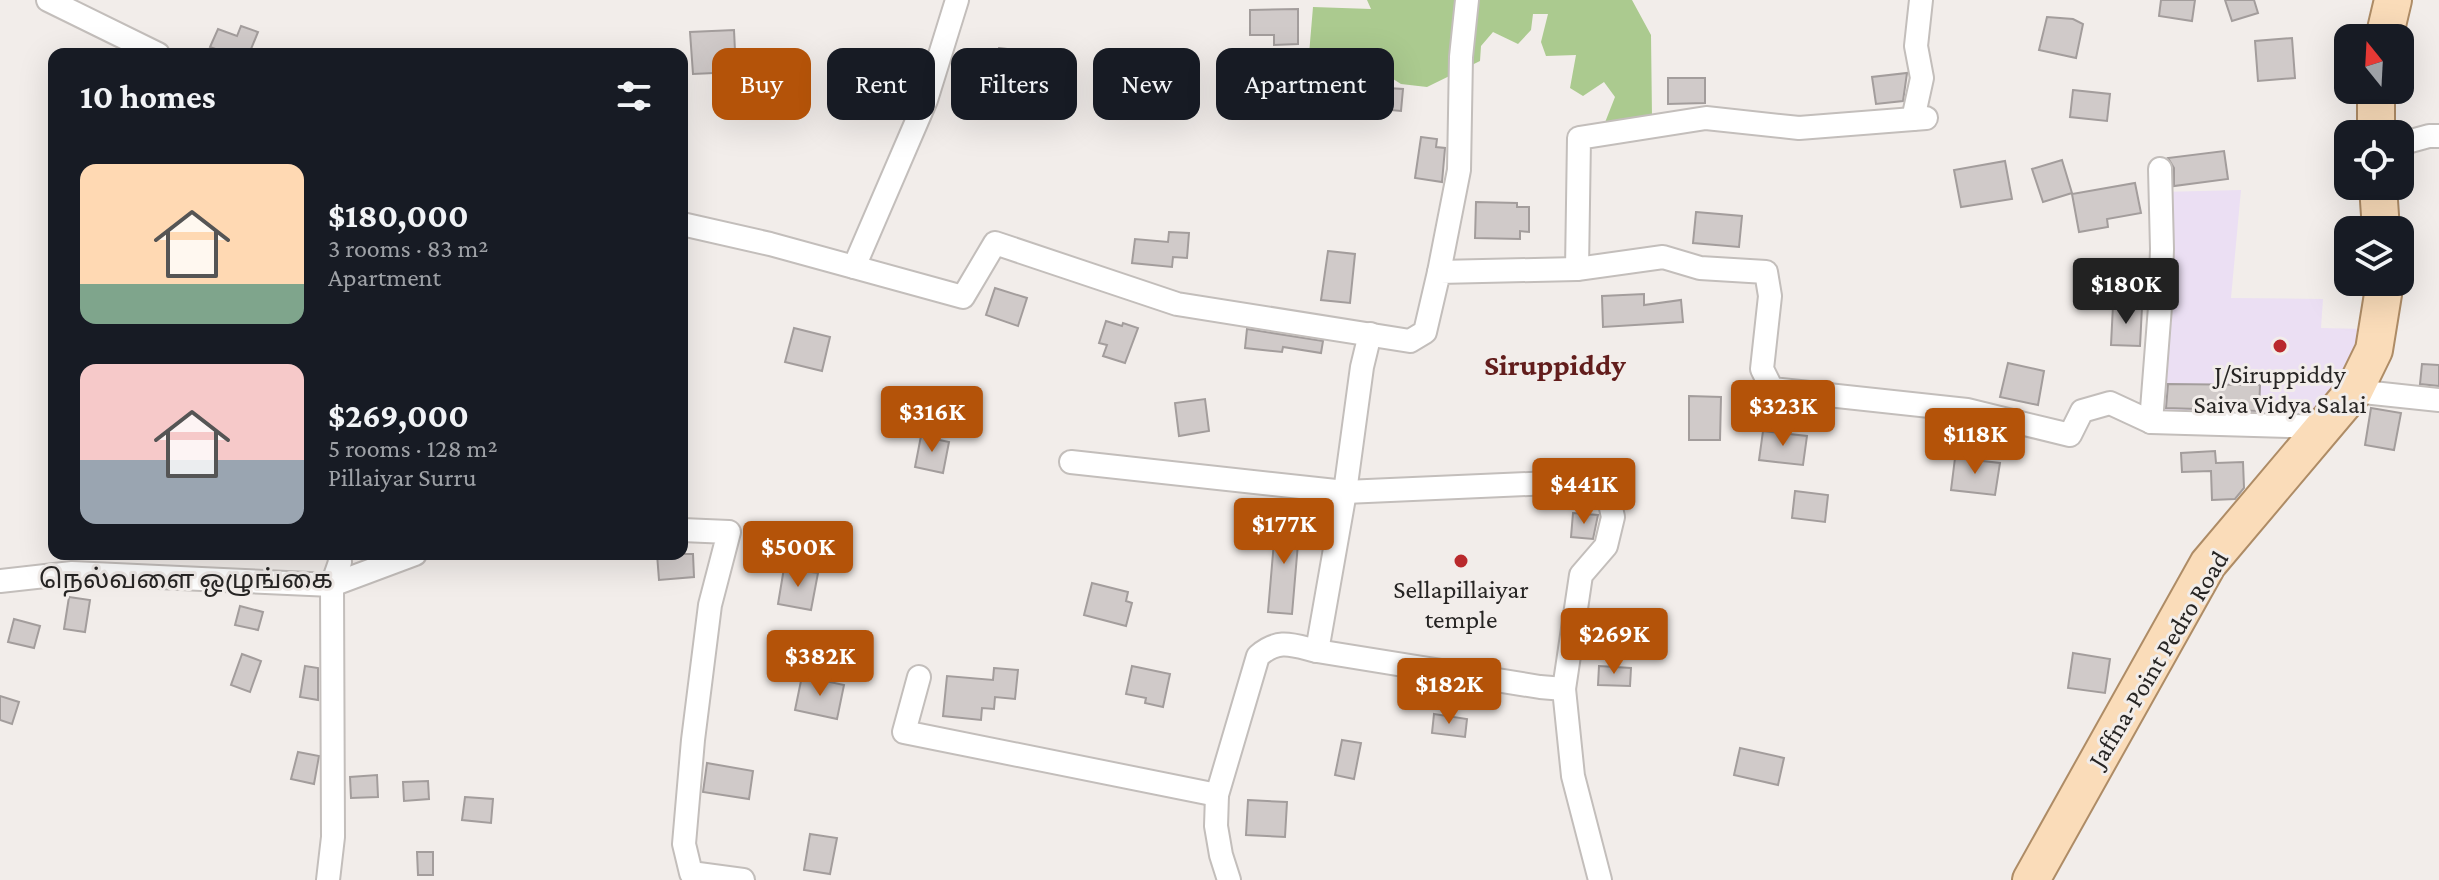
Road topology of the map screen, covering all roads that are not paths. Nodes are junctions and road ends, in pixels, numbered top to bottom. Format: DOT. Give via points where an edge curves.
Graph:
graph roads {
  1 [pos="48,0"];
  2 [pos="957,0"];
  3 [pos="1467,0"];
  4 [pos="1921,0"];
  5 [pos="2393,0"];
  6 [pos="2387,24"];
  7 [pos="146,48"];
  8 [pos="2439,136"];
  9 [pos="2414,140"];
  10 [pos="2160,169"];
  11 [pos="688,226"];
  12 [pos="854,267"];
  13 [pos="1577,269"];
  14 [pos="1439,272"];
  15 [pos="2383,296"];
  16 [pos="1370,334"];
  17 [pos="2354,391"];
  18 [pos="2439,400"];
  19 [pos="2151,422"];
  20 [pos="2325,427"];
  21 [pos="1071,462"];
  22 [pos="1345,492"];
  23 [pos="688,530"];
  24 [pos="340,560"];
  25 [pos="399,560"];
  26 [pos="0,581"];
  27 [pos="332,585"];
  28 [pos="1317,651"];
  29 [pos="919,677"];
  30 [pos="1564,689"];
  31 [pos="1217,795"];
  32 [pos="328,880"];
  33 [pos="743,880"];
  34 [pos="1229,880"];
  35 [pos="1600,880"];
  36 [pos="2031,880"];
  1 -- 7 [label="street"];
  2 -- 12 [label="street" via="926,100"];
  3 -- 14 [label="street" via="1459,170"];
  4 -- 13 [label="street" via="1916,46 1922,78 1919,119 1799,128 1706,118 1579,138"];
  5 -- 6 [label="main road"];
  8 -- 9 [label="street"];
  10 -- 19 [label="street" via="2161,292"];
  11 -- 12 [label="street"];
  12 -- 16 [label="street" via="963,297 995,243 1177,304"];
  13 -- 14 [label="street"];
  13 -- 19 [label="street" via="1663,257 1700,268 1766,272 1770,296 1762,369 1772,389 1967,410 2070,435 2082,411 2110,403"];
  14 -- 16 [label="street" via="1425,332 1410,341"];
  15 -- 17 [label="main road, Jaffna-Point Pedro Road" via="2374,350"];
  16 -- 22 [label="street"];
  17 -- 18 [label="street"];
  17 -- 20 [label="main road, Jaffna-Point Pedro Road"];
  19 -- 20 [label="street"];
  20 -- 36 [label="main road, Jaffna-Point Pedro Road" via="2208,564"];
  21 -- 22 [label="street"];
  22 -- 28 [label="street"];
  22 -- 30 [label="street" via="1550,483 1596,488 1609,499 1613,517 1606,546 1581,575"];
  23 -- 33 [label="street" via="729,532 710,605 684,844 691,873"];
  24 -- 27 [label="street"];
  25 -- 27 [label="street, நெல்வளை ஒழுங்கை"];
  26 -- 27 [label="street, நெல்வளை ஒழுங்கை" via="72,573"];
  27 -- 32 [label="street" via="333,837"];
  28 -- 30 [label="street"];
  28 -- 31 [label="street" via="1286,644 1270,646 1258,656"];
  29 -- 31 [label="street" via="904,732"];
  30 -- 35 [label="street" via="1573,776"];
  31 -- 34 [label="street" via="1216,826"];
}
